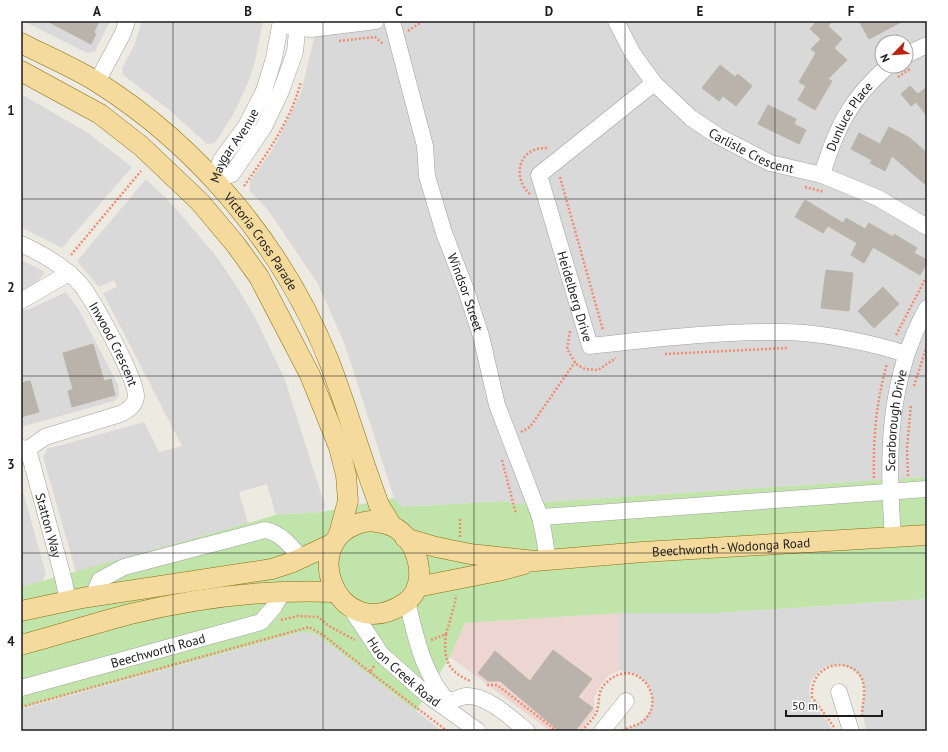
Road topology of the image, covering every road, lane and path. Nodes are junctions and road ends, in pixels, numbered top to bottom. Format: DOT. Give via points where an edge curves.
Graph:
graph roads {
  1 [pos="127,21"];
  2 [pos="376,21"];
  3 [pos="392,21"];
  4 [pos="616,21"];
  5 [pos="281,23"];
  6 [pos="298,25"];
  7 [pos="334,41"];
  8 [pos="21,43"];
  9 [pos="927,45"];
  10 [pos="385,50"];
  11 [pos="914,57"];
  12 [pos="21,71"];
  13 [pos="888,74"];
  14 [pos="301,81"];
  15 [pos="97,82"];
  16 [pos="654,83"];
  17 [pos="553,148"];
  18 [pos="141,171"];
  19 [pos="565,173"];
  20 [pos="822,175"];
  21 [pos="214,182"];
  22 [pos="244,186"];
  23 [pos="532,195"];
  24 [pos="200,202"];
  25 [pos="927,227"];
  26 [pos="21,244"];
  27 [pos="71,255"];
  28 [pos="69,273"];
  29 [pos="21,301"];
  30 [pos="927,308"];
  31 [pos="569,324"];
  32 [pos="603,330"];
  33 [pos="608,330"];
  34 [pos="586,333"];
  35 [pos="927,345"];
  36 [pos="896,346"];
  37 [pos="792,348"];
  38 [pos="662,354"];
  39 [pos="618,357"];
  40 [pos="575,362"];
  41 [pos="880,362"];
  42 [pos="914,388"];
  43 [pos="911,402"];
  44 [pos="510,437"];
  45 [pos="24,448"];
  46 [pos="500,453"];
  47 [pos="908,476"];
  48 [pos="927,489"];
  49 [pos="890,491"];
  50 [pos="516,514"];
  51 [pos="460,517"];
  52 [pos="542,517"];
  53 [pos="399,532"];
  54 [pos="927,535"];
  55 [pos="893,537"];
  56 [pos="336,538"];
  57 [pos="455,551"];
  58 [pos="301,558"];
  59 [pos="542,561"];
  60 [pos="456,580"];
  61 [pos="335,592"];
  62 [pos="282,593"];
  63 [pos="412,594"];
  64 [pos="93,596"];
  65 [pos="68,601"];
  66 [pos="350,607"];
  67 [pos="21,611"];
  68 [pos="261,622"];
  69 [pos="21,645"];
  70 [pos="418,645"];
  71 [pos="375,646"];
  72 [pos="387,659"];
  73 [pos="370,672"];
  74 [pos="21,688"];
  75 [pos="840,692"];
  76 [pos="626,701"];
  77 [pos="448,702"];
  78 [pos="21,707"];
  79 [pos="474,727"];
  80 [pos="447,731"];
  81 [pos="527,731"];
  82 [pos="602,731"];
  83 [pos="851,731"];
  1 -- 15 [label="street"];
  2 -- 6 [label="street" via="325,27"];
  3 -- 44 [label="street, Windsor Street" via="425,146 427,176 444,233 481,336 497,405"];
  4 -- 16 [label="street, Carlisle Crescent" via="633,54"];
  5 -- 6 [label="street"];
  5 -- 21 [label="street, Maygar Avenue" via="264,91 246,126 221,160"];
  6 -- 21 [label="street, Maygar Avenue" via="295,52 264,127 232,174"];
  7 -- 10 [label="path" via="375,37 383,43"];
  8 -- 15 [label="main road, Victoria Cross Parade"];
  9 -- 11 [label="street"];
  12 -- 24 [label="main road, Victoria Cross Parade" via="100,114 141,146"];
  13 -- 20 [label="street, Dunluce Place" via="865,87 849,108 832,143"];
  14 -- 22 [label="path" via="286,122"];
  15 -- 21 [label="main road, Victoria Cross Parade" via="171,139"];
  16 -- 20 [label="street, Carlisle Crescent" via="691,118 718,136 770,163"];
  16 -- 34 [label="street, Heidelberg Drive" via="539,175"];
  17 -- 23 [label="path" via="534,150 521,164 520,180"];
  18 -- 27 [label="path"];
  19 -- 32 [label="path" via="559,178"];
  20 -- 25 [label="street, Carlisle Crescent" via="878,198"];
  21 -- 24 [label="main road"];
  21 -- 53 [label="main road, Victoria Cross Parade" via="258,232 296,293 328,361 374,492"];
  24 -- 56 [label="main road, Victoria Cross Parade" via="259,277 310,375 339,447 346,474 348,500"];
  26 -- 28 [label="street, Inwood Crescent" via="41,253"];
  28 -- 29 [label="street"];
  28 -- 45 [label="street, Inwood Crescent" via="81,285 97,310 132,380 136,398 127,411 45,437"];
  30 -- 36 [label="street, Scarborough Drive"];
  31 -- 40 [label="path" via="567,349"];
  32 -- 33 [label="path"];
  32 -- 34 [label="path"];
  34 -- 36 [label="street, Heidelberg Drive" via="590,346 683,336 785,332"];
  35 -- 42 [label="path"];
  36 -- 41 [label="path" via="886,364"];
  36 -- 49 [label="street, Scarborough Drive"];
  37 -- 38 [label="path"];
  39 -- 40 [label="path" via="598,370 585,369"];
  40 -- 44 [label="path" via="530,428"];
  43 -- 47 [label="path" via="907,448"];
  44 -- 52 [label="street, Windsor Street"];
  45 -- 65 [label="street, Statton Way"];
  46 -- 50 [label="path"];
  48 -- 49 [label="street"];
  49 -- 52 [label="street"];
  49 -- 55 [label="street, Scarborough Drive"];
  51 -- 57 [label="path" via="460,542"];
  52 -- 59 [label="street, Windsor Street"];
  53 -- 56 [label="main road" via="371,521 349,527"];
  53 -- 57 [label="main road, Beechworth - Wodonga Road"];
  53 -- 63 [label="main road" via="413,548 418,561 419,574"];
  54 -- 55 [label="main road, Beechworth - Wodonga Road"];
  55 -- 59 [label="main road, Beechworth - Wodonga Road" via="643,552"];
  56 -- 58 [label="main road"];
  56 -- 61 [label="main road" via="330,554 330,576"];
  57 -- 59 [label="main road, Beechworth - Wodonga Road"];
  58 -- 64 [label="main road" via="282,566 255,572"];
  58 -- 64 [label="street" via="277,534 265,530 124,567 100,580"];
  59 -- 60 [label="main road, Beechworth - Wodonga Road"];
  60 -- 63 [label="main road, Beechworth - Wodonga Road"];
  60 -- 70 [label="path" via="455,603 446,634"];
  61 -- 62 [label="main road"];
  61 -- 66 [label="main road" via="342,602"];
  62 -- 68 [label="street"];
  62 -- 69 [label="main road" via="233,596 131,614"];
  63 -- 66 [label="main road" via="395,610 380,613 363,612"];
  63 -- 70 [label="street, Huon Creek Road"];
  64 -- 65 [label="main road"];
  65 -- 67 [label="main road"];
  66 -- 71 [label="street, Huon Creek Road"];
  68 -- 71 [label="path" via="298,616 318,617 357,641"];
  68 -- 74 [label="street, Beechworth Road"];
  70 -- 77 [label="street, Huon Creek Road" via="432,682"];
  71 -- 72 [label="street, Huon Creek Road"];
  72 -- 73 [label="path" via="374,666"];
  72 -- 79 [label="street, Huon Creek Road" via="426,694"];
  73 -- 78 [label="path" via="309,627"];
  73 -- 80 [label="path"];
  75 -- 83 [label="street"];
  76 -- 82 [label="street"];
  77 -- 79 [label="street, Huon Creek Road"];
  77 -- 81 [label="street, Huon Creek Road" via="466,696 478,697"];
}
